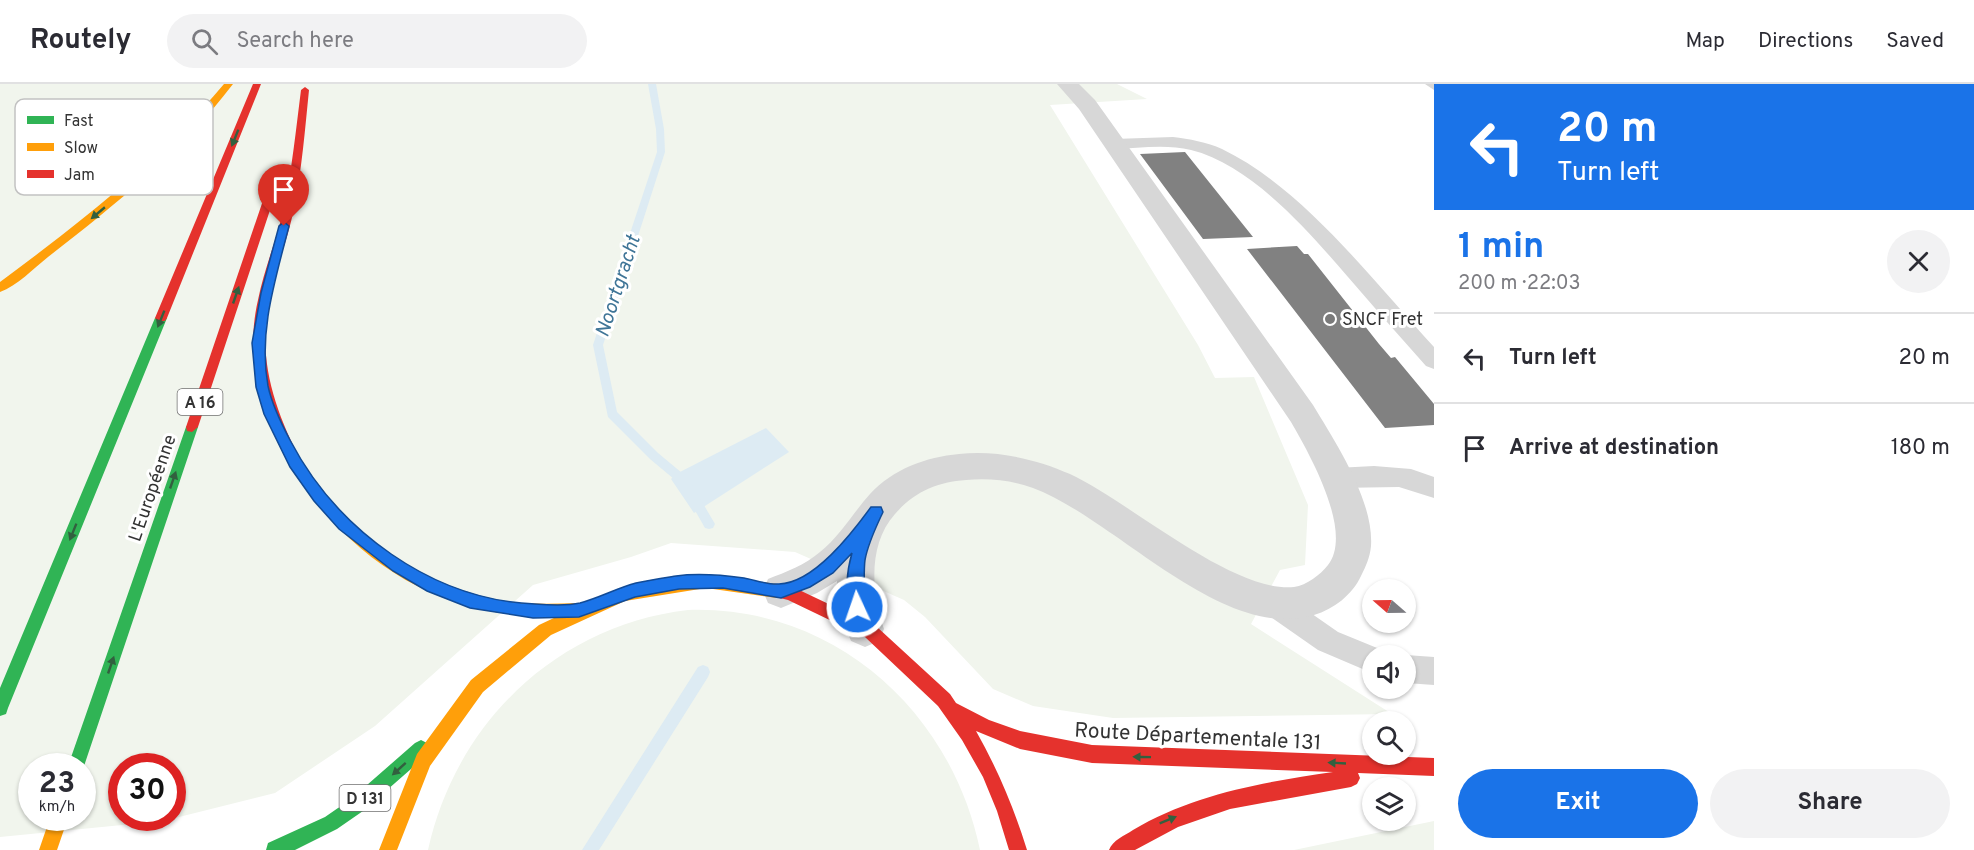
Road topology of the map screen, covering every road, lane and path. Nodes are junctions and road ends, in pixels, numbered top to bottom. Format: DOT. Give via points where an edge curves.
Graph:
graph roads {
  1 [pos="229,84"];
  2 [pos="257,84"];
  3 [pos="1067,84"];
  4 [pos="306,87"];
  5 [pos="213,104"];
  6 [pos="1114,144"];
  7 [pos="213,192"];
  8 [pos="119,195"];
  9 [pos="212,195"];
  10 [pos="0,288"];
  11 [pos="152,342"];
  12 [pos="1434,360"];
  13 [pos="1336,478"];
  14 [pos="1434,488"];
  15 [pos="876,512"];
  16 [pos="49,551"];
  17 [pos="781,591"];
  18 [pos="1272,602"];
  19 [pos="579,610"];
  20 [pos="866,629"];
  21 [pos="1362,656"];
  22 [pos="1416,670"];
  23 [pos="1434,671"];
  24 [pos="0,708"];
  25 [pos="950,709"];
  26 [pos="442,730"];
  27 [pos="81,753"];
  28 [pos="1416,767"];
  29 [pos="1434,767"];
  30 [pos="55,831"];
  31 [pos="48,850"];
  32 [pos="275,850"];
  33 [pos="388,850"];
  34 [pos="1017,850"];
  35 [pos="1118,850"];
  1 -- 5 [label="main road, one-way"];
  2 -- 7 [label="main road, one-way"];
  3 -- 6 [label="street" via="1082,98"];
  4 -- 19 [label="main road" via="289,207 258,343 262,387 276,429 295,463 331,511 373,549 415,578 491,606 533,611"];
  27 -- 4 [label="main road, L'Européenne / A 16, one-way"];
  6 -- 12 [label="lane" via="1193,145 1215,152 1260,179 1304,216"];
  6 -- 13 [label="street" via="1274,372"];
  8 -- 10 [label="main road, one-way"];
  9 -- 11 [label="main road, one-way"];
  11 -- 16 [label="main road"];
  11 -- 24 [label="main road, one-way"];
  13 -- 14 [label="lane" via="1403,477"];
  13 -- 18 [label="street" via="1354,535 1348,566 1324,595 1308,602"];
  15 -- 17 [label="street" via="828,569"];
  15 -- 18 [label="street" via="892,492 932,472 980,467 1020,471 1058,484 1232,590"];
  15 -- 20 [label="street" via="865,534 855,576 857,607"];
  17 -- 19 [label="main road" via="723,582 679,583 635,590"];
  17 -- 20 [label="main road"];
  18 -- 21 [label="lane" via="1328,641"];
  19 -- 26 [label="main road" via="538,633 499,664 463,701"];
  20 -- 25 [label="main road" via="904,658"];
  22 -- 23 [label="lane"];
  28 -- 25 [label="main road, Route Départementale 131, one-way" via="1093,755 1018,740"];
  25 -- 34 [label="main road" via="976,747 997,789"];
  26 -- 32 [label="main road, D 131, one-way" via="357,805 331,823"];
  26 -- 33 [label="main road" via="413,782"];
  28 -- 29 [label="main road, Route Départementale 131"];
  35 -- 28 [label="main road, Route Départementale 131, one-way" via="1162,822 1214,803"];
  30 -- 31 [label="main road"];
}
